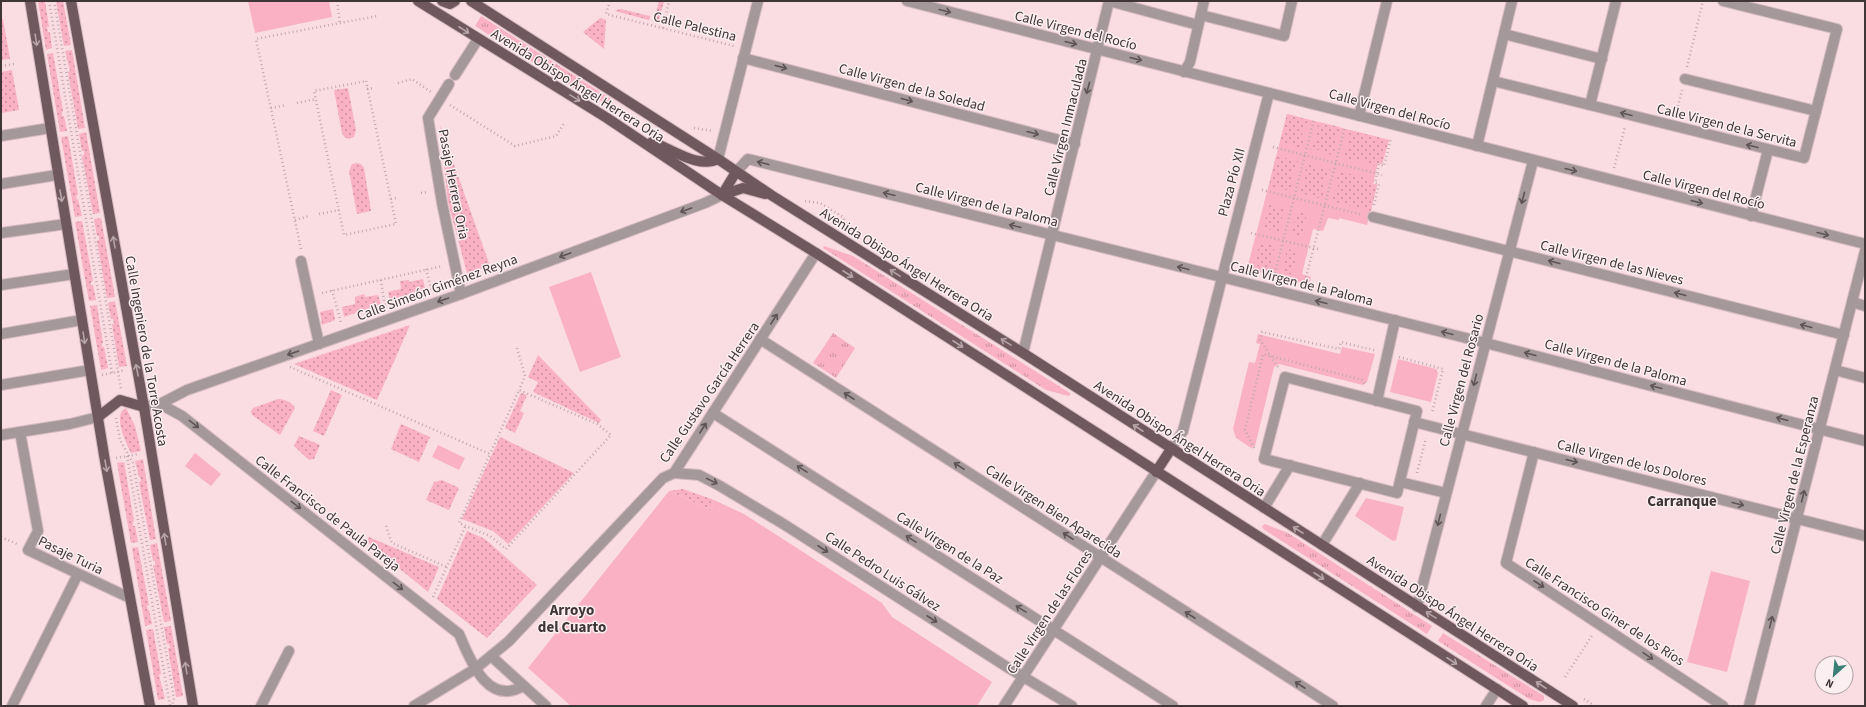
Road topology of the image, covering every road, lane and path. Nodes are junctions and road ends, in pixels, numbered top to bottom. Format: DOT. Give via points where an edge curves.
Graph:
graph roads {
  1 [pos="30,1"];
  2 [pos="49,1"];
  3 [pos="54,1"];
  4 [pos="71,1"];
  5 [pos="337,1"];
  6 [pos="418,1"];
  7 [pos="442,1"];
  8 [pos="456,1"];
  9 [pos="470,1"];
  10 [pos="610,1"];
  11 [pos="669,1"];
  12 [pos="758,1"];
  13 [pos="908,1"];
  14 [pos="1109,1"];
  15 [pos="1204,1"];
  16 [pos="1292,1"];
  17 [pos="1387,1"];
  18 [pos="1512,1"];
  19 [pos="1616,1"];
  20 [pos="1703,1"];
  21 [pos="1723,1"];
  22 [pos="377,16"];
  23 [pos="1200,20"];
  24 [pos="340,23"];
  25 [pos="663,28"];
  26 [pos="1504,34"];
  27 [pos="478,39"];
  28 [pos="1098,50"];
  29 [pos="744,53"];
  30 [pos="1602,59"];
  31 [pos="14,64"];
  32 [pos="1,66"];
  33 [pos="1184,72"];
  34 [pos="455,75"];
  35 [pos="1685,79"];
  36 [pos="1493,81"];
  37 [pos="398,82"];
  38 [pos="449,84"];
  39 [pos="374,88"];
  40 [pos="367,89"];
  41 [pos="1269,93"];
  42 [pos="440,98"];
  43 [pos="316,99"];
  44 [pos="297,103"];
  45 [pos="286,105"];
  46 [pos="1590,105"];
  47 [pos="271,108"];
  48 [pos="1816,111"];
  49 [pos="1628,115"];
  50 [pos="1359,116"];
  51 [pos="1314,119"];
  52 [pos="565,122"];
  53 [pos="1673,126"];
  54 [pos="1345,127"];
  55 [pos="50,128"];
  56 [pos="1,136"];
  57 [pos="637,137"];
  58 [pos="1391,138"];
  59 [pos="1074,144"];
  60 [pos="1477,146"];
  61 [pos="1273,147"];
  62 [pos="1768,150"];
  63 [pos="1305,155"];
  64 [pos="718,159"];
  65 [pos="1533,160"];
  66 [pos="1336,163"];
  67 [pos="736,172"];
  68 [pos="1377,174"];
  69 [pos="57,175"];
  70 [pos="1382,175"];
  71 [pos="1611,180"];
  72 [pos="1,184"];
  73 [pos="1262,190"];
  74 [pos="722,195"];
  75 [pos="771,195"];
  76 [pos="396,198"];
  77 [pos="1294,198"];
  78 [pos="391,199"];
  79 [pos="1325,205"];
  80 [pos="339,210"];
  81 [pos="319,214"];
  82 [pos="309,216"];
  83 [pos="1751,216"];
  84 [pos="1372,217"];
  85 [pos="294,220"];
  86 [pos="66,224"];
  87 [pos="1,233"];
  88 [pos="1251,233"];
  89 [pos="1053,235"];
  90 [pos="1283,241"];
  91 [pos="1865,244"];
  92 [pos="1314,248"];
  93 [pos="1318,249"];
  94 [pos="1865,250"];
  95 [pos="1509,251"];
  96 [pos="816,253"];
  97 [pos="301,257"];
  98 [pos="455,263"];
  99 [pos="426,269"];
  100 [pos="74,274"];
  101 [pos="1274,276"];
  102 [pos="1220,277"];
  103 [pos="381,280"];
  104 [pos="1305,283"];
  105 [pos="1,285"];
  106 [pos="430,286"];
  107 [pos="332,290"];
  108 [pos="322,293"];
  109 [pos="461,294"];
  110 [pos="1852,302"];
  111 [pos="384,303"];
  112 [pos="1865,306"];
  113 [pos="339,318"];
  114 [pos="82,320"];
  115 [pos="1395,320"];
  116 [pos="1262,332"];
  117 [pos="1,334"];
  118 [pos="1844,335"];
  119 [pos="760,339"];
  120 [pos="1485,342"];
  121 [pos="319,344"];
  122 [pos="517,348"];
  123 [pos="1023,353"];
  124 [pos="288,366"];
  125 [pos="90,370"];
  126 [pos="127,370"];
  127 [pos="1835,370"];
  128 [pos="118,372"];
  129 [pos="112,373"];
  130 [pos="102,375"];
  131 [pos="1285,377"];
  132 [pos="1865,378"];
  133 [pos="1,385"];
  134 [pos="519,390"];
  135 [pos="1377,401"];
  136 [pos="115,404"];
  137 [pos="160,404"];
  138 [pos="144,407"];
  139 [pos="713,413"];
  140 [pos="98,417"];
  141 [pos="1414,422"];
  142 [pos="1820,429"];
  143 [pos="20,432"];
  144 [pos="1461,433"];
  145 [pos="1,435"];
  146 [pos="1865,441"];
  147 [pos="1251,442"];
  148 [pos="1253,447"];
  149 [pos="1171,449"];
  150 [pos="1534,452"];
  151 [pos="141,453"];
  152 [pos="490,454"];
  153 [pos="128,456"];
  154 [pos="116,458"];
  155 [pos="1290,465"];
  156 [pos="674,472"];
  157 [pos="1156,472"];
  158 [pos="1400,482"];
  159 [pos="1360,483"];
  160 [pos="1446,494"];
  161 [pos="1264,508"];
  162 [pos="1797,518"];
  163 [pos="466,525"];
  164 [pos="386,526"];
  165 [pos="1865,536"];
  166 [pos="1,537"];
  167 [pos="1322,545"];
  168 [pos="28,550"];
  169 [pos="1101,557"];
  170 [pos="447,567"];
  171 [pos="78,574"];
  172 [pos="433,596"];
  173 [pos="130,598"];
  174 [pos="1417,607"];
  175 [pos="1600,624"];
  176 [pos="1054,630"];
  177 [pos="289,651"];
  178 [pos="491,656"];
  179 [pos="474,669"];
  180 [pos="1023,677"];
  181 [pos="1565,677"];
  182 [pos="523,686"];
  183 [pos="1496,689"];
  184 [pos="12,706"];
  185 [pos="150,706"];
  186 [pos="171,706"];
  187 [pos="193,706"];
  188 [pos="261,706"];
  189 [pos="414,706"];
  190 [pos="546,706"];
  191 [pos="1004,706"];
  192 [pos="1072,706"];
  193 [pos="1172,706"];
  194 [pos="1333,706"];
  195 [pos="1486,706"];
  196 [pos="1522,706"];
  197 [pos="1573,706"];
  198 [pos="1723,706"];
  199 [pos="1749,706"];
  1 -- 55 [label="main road, one-way"];
  2 -- 129 [label="path"];
  3 -- 128 [label="path"];
  138 -- 4 [label="main road, Calle Ingeniero de la Torre Acosta, one-way"];
  5 -- 24 [label="path"];
  6 -- 27 [label="main road, Avenida Obispo Ángel Herrera Oria, one-way"];
  7 -- 8 [label="main road" via="450,4"];
  9 -- 64 [label="main road, Avenida Obispo Ángel Herrera Oria"];
  10 -- 25 [label="path, Calle Palestina" via="606,14"];
  11 -- 25 [label="path"];
  12 -- 29 [label="street"];
  13 -- 28 [label="street, Calle Virgen del Rocío, one-way"];
  14 -- 23 [label="street"];
  14 -- 28 [label="street, Calle Virgen Inmaculada"];
  15 -- 23 [label="street"];
  16 -- 23 [label="street" via="1284,36"];
  17 -- 50 [label="street"];
  18 -- 26 [label="street"];
  19 -- 30 [label="street"];
  20 -- 35 [label="path"];
  21 -- 48 [label="street, Calle Virgen de la Servita" via="1837,29"];
  22 -- 24 [label="path"];
  23 -- 33 [label="street" via="1190,62"];
  24 -- 47 [label="path" via="256,39"];
  25 -- 29 [label="path, Calle Palestina"];
  26 -- 30 [label="street"];
  26 -- 36 [label="street"];
  27 -- 34 [label="street"];
  27 -- 57 [label="main road, Avenida Obispo Ángel Herrera Oria, one-way"];
  28 -- 33 [label="street, Calle Virgen del Rocío, one-way"];
  28 -- 59 [label="street, Calle Virgen Inmaculada, one-way"];
  29 -- 59 [label="street, Calle Virgen de la Soledad, one-way"];
  29 -- 64 [label="street"];
  30 -- 46 [label="street"];
  31 -- 32 [label="path"];
  33 -- 41 [label="street, Calle Virgen del Rocío"];
  35 -- 48 [label="street"];
  35 -- 53 [label="path"];
  36 -- 46 [label="street, Calle Virgen de la Servita"];
  36 -- 60 [label="street"];
  37 -- 42 [label="path" via="412,79"];
  38 -- 42 [label="street, Pasaje Herrera Oria"];
  39 -- 40 [label="path"];
  40 -- 43 [label="path" via="366,81 314,91"];
  40 -- 78 [label="path"];
  41 -- 50 [label="street, Calle Virgen del Rocío"];
  41 -- 102 [label="street, Plaza Pío XII"];
  42 -- 52 [label="path" via="515,146 556,136"];
  42 -- 98 [label="street, Pasaje Herrera Oria" via="428,118"];
  43 -- 44 [label="path"];
  43 -- 80 [label="path"];
  45 -- 47 [label="path"];
  49 -- 46 [label="street, Calle Virgen de la Servita, one-way"];
  47 -- 85 [label="path"];
  48 -- 62 [label="street, Calle Virgen de la Servita" via="1804,158"];
  49 -- 53 [label="street, Calle Virgen de la Servita"];
  49 -- 71 [label="path"];
  50 -- 60 [label="street, Calle Virgen del Rocío"];
  51 -- 63 [label="path"];
  62 -- 53 [label="street, Calle Virgen de la Servita, one-way"];
  54 -- 66 [label="path"];
  55 -- 56 [label="street"];
  55 -- 69 [label="main road"];
  57 -- 64 [label="main road" via="700,162"];
  57 -- 74 [label="main road, Avenida Obispo Ángel Herrera Oria"];
  58 -- 68 [label="path" via="1384,166 1379,164"];
  59 -- 89 [label="street, Calle Virgen Inmaculada"];
  60 -- 65 [label="street, Calle Virgen del Rocío"];
  61 -- 63 [label="path"];
  62 -- 83 [label="street"];
  63 -- 66 [label="path"];
  63 -- 77 [label="path"];
  64 -- 67 [label="main road, Avenida Obispo Ángel Herrera Oria"];
  65 -- 71 [label="street, Calle Virgen del Rocío, one-way"];
  65 -- 95 [label="street, Calle Virgen del Rosario, one-way"];
  66 -- 68 [label="path"];
  66 -- 79 [label="path"];
  67 -- 74 [label="main road"];
  67 -- 75 [label="main road, Avenida Obispo Ángel Herrera Oria"];
  89 -- 67 [label="street, Calle Virgen de la Paloma, one-way" via="748,159"];
  68 -- 70 [label="path"];
  68 -- 84 [label="path" via="1375,182 1379,184"];
  69 -- 72 [label="street"];
  69 -- 86 [label="main road, one-way"];
  71 -- 83 [label="street, Calle Virgen del Rocío, one-way"];
  73 -- 77 [label="path"];
  74 -- 75 [label="main road, Avenida Obispo Ángel Herrera Oria" via="742,188"];
  74 -- 96 [label="main road, Avenida Obispo Ángel Herrera Oria"];
  74 -- 109 [label="street, Calle Simeón Giménez Reyna, one-way"];
  123 -- 75 [label="main road, Avenida Obispo Ángel Herrera Oria, one-way"];
  76 -- 78 [label="path"];
  77 -- 79 [label="path"];
  77 -- 90 [label="path"];
  78 -- 80 [label="path" via="396,224 344,235"];
  79 -- 84 [label="path"];
  79 -- 92 [label="path"];
  80 -- 81 [label="path"];
  82 -- 85 [label="path"];
  83 -- 91 [label="street, Calle Virgen del Rocío, one-way"];
  84 -- 95 [label="street, Calle Virgen de las Nieves"];
  85 -- 97 [label="path"];
  86 -- 87 [label="street"];
  86 -- 100 [label="main road"];
  88 -- 90 [label="path"];
  102 -- 89 [label="street, Calle Virgen de la Paloma, one-way"];
  89 -- 123 [label="street, Calle Virgen Inmaculada"];
  90 -- 92 [label="path"];
  90 -- 101 [label="path"];
  92 -- 93 [label="path"];
  92 -- 104 [label="path"];
  94 -- 110 [label="street, Calle Virgen de la Esperanza"];
  118 -- 95 [label="street, Calle Virgen de las Nieves, one-way"];
  95 -- 120 [label="street, Calle Virgen del Rosario"];
  119 -- 96 [label="street, Calle Gustavo García Herrera, one-way"];
  96 -- 157 [label="main road, Avenida Obispo Ángel Herrera Oria, one-way"];
  97 -- 121 [label="street"];
  98 -- 99 [label="path"];
  98 -- 109 [label="street, Pasaje Herrera Oria"];
  99 -- 103 [label="path"];
  99 -- 106 [label="path"];
  100 -- 105 [label="street"];
  100 -- 114 [label="main road"];
  115 -- 102 [label="street, Calle Virgen de la Paloma, one-way"];
  102 -- 149 [label="street" via="1183,431"];
  103 -- 107 [label="path"];
  103 -- 111 [label="path"];
  107 -- 108 [label="path"];
  107 -- 113 [label="path"];
  109 -- 121 [label="street, Calle Simeón Giménez Reyna, one-way"];
  110 -- 112 [label="street"];
  110 -- 118 [label="street, Calle Virgen de la Esperanza"];
  114 -- 117 [label="street"];
  114 -- 125 [label="main road, one-way"];
  120 -- 115 [label="street, Calle Virgen de la Paloma, one-way"];
  115 -- 135 [label="street"];
  116 -- 131 [label="path" via="1260,340"];
  118 -- 127 [label="street, Calle Virgen de la Esperanza"];
  119 -- 139 [label="street, Calle Gustavo García Herrera"];
  169 -- 119 [label="street, Calle Virgen Bien Aparecida, one-way"];
  142 -- 120 [label="street, Calle Virgen de la Paloma, one-way"];
  120 -- 144 [label="street, Calle Virgen del Rosario, one-way"];
  121 -- 137 [label="street, Calle Simeón Giménez Reyna, one-way" via="187,390"];
  122 -- 134 [label="path" via="525,376"];
  149 -- 123 [label="main road, Avenida Obispo Ángel Herrera Oria, one-way"];
  124 -- 152 [label="path"];
  125 -- 133 [label="street"];
  125 -- 140 [label="main road"];
  126 -- 128 [label="path"];
  127 -- 132 [label="street"];
  127 -- 142 [label="street, Calle Virgen de la Esperanza"];
  128 -- 129 [label="path"];
  128 -- 136 [label="path" via="121,389"];
  129 -- 130 [label="path"];
  131 -- 135 [label="street"];
  131 -- 155 [label="street" via="1264,459"];
  134 -- 152 [label="path"];
  134 -- 163 [label="path" via="597,424 611,435 506,549 490,536"];
  135 -- 141 [label="street" via="1417,411"];
  136 -- 138 [label="main road" via="120,400"];
  136 -- 140 [label="main road"];
  136 -- 153 [label="path" via="120,440"];
  137 -- 138 [label="street"];
  137 -- 179 [label="street, Calle Francisco de Paula Pareja, one-way" via="182,416 459,634"];
  187 -- 138 [label="main road, Calle Ingeniero de la Torre Acosta, one-way"];
  156 -- 139 [label="street, Calle Gustavo García Herrera, one-way"];
  176 -- 139 [label="street, Calle Virgen de la Paz, one-way"];
  140 -- 143 [label="street"];
  140 -- 173 [label="main road, one-way"];
  141 -- 144 [label="street, Calle Virgen de los Dolores"];
  141 -- 158 [label="street"];
  142 -- 146 [label="street, Calle Virgen de la Paloma"];
  162 -- 142 [label="street, Calle Virgen de la Esperanza, one-way"];
  143 -- 145 [label="street"];
  143 -- 168 [label="street" via="38,531"];
  144 -- 150 [label="street, Calle Virgen de los Dolores"];
  144 -- 160 [label="street, Calle Virgen del Rosario"];
  147 -- 148 [label="path"];
  149 -- 157 [label="main road"];
  149 -- 161 [label="main road, Avenida Obispo Ángel Herrera Oria"];
  150 -- 162 [label="street, Calle Virgen de los Dolores, one-way"];
  150 -- 175 [label="street, Calle Francisco Giner de los Ríos, one-way" via="1506,563"];
  151 -- 153 [label="path"];
  152 -- 163 [label="path" via="459,523"];
  153 -- 154 [label="path"];
  153 -- 186 [label="path"];
  153 -- 186 [label="path" via="135,471 174,698"];
  155 -- 159 [label="street"];
  155 -- 161 [label="street"];
  156 -- 178 [label="street, Calle Gustavo García Herrera" via="663,478 509,641"];
  156 -- 180 [label="street, Calle Pedro Luis Gálvez, one-way" via="699,475 785,524"];
  157 -- 169 [label="street, Calle Virgen de las Flores"];
  157 -- 183 [label="main road, Avenida Obispo Ángel Herrera Oria, one-way"];
  158 -- 159 [label="street" via="1397,493"];
  158 -- 160 [label="street"];
  159 -- 167 [label="street"];
  160 -- 174 [label="street, Calle Virgen del Rosario, one-way"];
  167 -- 161 [label="main road, Avenida Obispo Ángel Herrera Oria, one-way"];
  162 -- 165 [label="street, Calle Virgen de los Dolores"];
  199 -- 162 [label="street, Calle Virgen de la Esperanza, one-way"];
  163 -- 170 [label="path"];
  164 -- 170 [label="path" via="392,544"];
  166 -- 168 [label="path, Pasaje Turia"];
  167 -- 174 [label="main road, Avenida Obispo Ángel Herrera Oria"];
  168 -- 171 [label="street, Pasaje Turia"];
  169 -- 176 [label="street, Calle Virgen de las Flores"];
  194 -- 169 [label="street, Calle Virgen Bien Aparecida, one-way"];
  170 -- 172 [label="path"];
  171 -- 173 [label="street, Pasaje Turia"];
  171 -- 184 [label="street"];
  173 -- 185 [label="main road"];
  197 -- 174 [label="main road, Avenida Obispo Ángel Herrera Oria, one-way"];
  175 -- 181 [label="path"];
  175 -- 198 [label="street, Calle Francisco Giner de los Ríos, one-way"];
  176 -- 180 [label="street, Calle Virgen de las Flores"];
  176 -- 193 [label="street, Calle Virgen de la Paz"];
  177 -- 188 [label="street"];
  178 -- 179 [label="street, Calle Gustavo García Herrera"];
  178 -- 182 [label="street"];
  179 -- 182 [label="street, Calle Francisco de Paula Pareja" via="479,682 494,697 507,700"];
  179 -- 189 [label="street, Calle Gustavo García Herrera"];
  180 -- 191 [label="street, Calle Virgen de las Flores"];
  180 -- 192 [label="street, Calle Pedro Luis Gálvez"];
  182 -- 190 [label="street"];
  183 -- 195 [label="street"];
  183 -- 196 [label="main road, Avenida Obispo Ángel Herrera Oria"];
}
